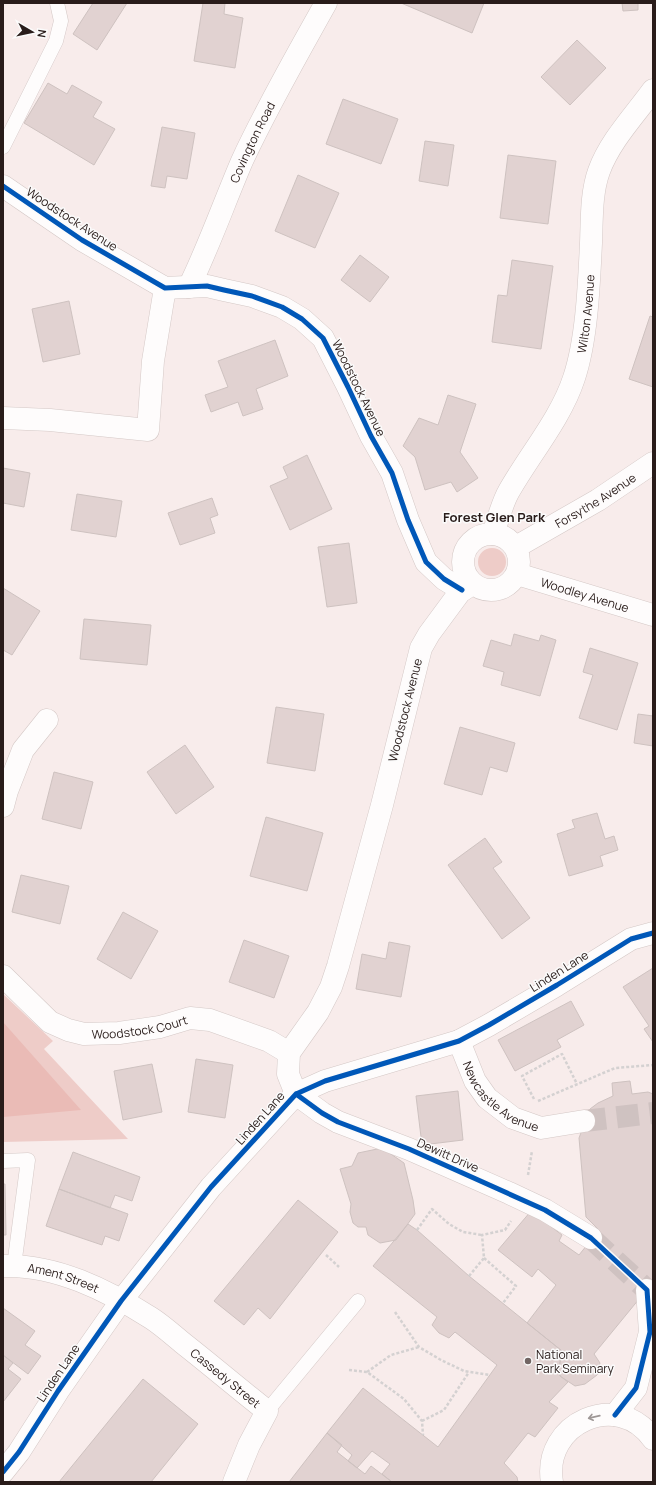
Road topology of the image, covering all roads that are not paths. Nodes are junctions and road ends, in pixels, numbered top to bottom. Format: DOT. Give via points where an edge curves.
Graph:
graph roads {
  1 [pos="57,3"];
  2 [pos="326,3"];
  3 [pos="653,90"];
  4 [pos="3,147"];
  5 [pos="3,186"];
  6 [pos="189,287"];
  7 [pos="165,288"];
  8 [pos="3,418"];
  9 [pos="653,463"];
  10 [pos="493,534"];
  11 [pos="516,547"];
  12 [pos="517,574"];
  13 [pos="467,587"];
  14 [pos="653,615"];
  15 [pos="47,720"];
  16 [pos="3,806"];
  17 [pos="653,933"];
  18 [pos="3,976"];
  19 [pos="459,1040"];
  20 [pos="289,1053"];
  21 [pos="296,1094"];
  22 [pos="584,1121"];
  23 [pos="3,1160"];
  24 [pos="591,1238"];
  25 [pos="9,1266"];
  26 [pos="647,1290"];
  27 [pos="121,1301"];
  28 [pos="358,1301"];
  29 [pos="267,1411"];
  30 [pos="615,1415"];
  31 [pos="653,1439"];
  32 [pos="3,1472"];
  33 [pos="234,1482"];
  34 [pos="552,1482"];
  1 -- 4 [label="lane" via="61,21 56,41"];
  2 -- 6 [label="street, Covington Road" via="261,122"];
  3 -- 10 [label="street, Wilton Avenue" via="612,145 599,171 594,196 584,327 574,378 553,420 508,492"];
  5 -- 7 [label="street, Woodstock Avenue" via="82,240"];
  6 -- 7 [label="street, Woodstock Avenue"];
  6 -- 13 [label="street, Woodstock Avenue" via="207,286 252,296 282,307 302,319 323,338 392,473 426,562 444,580"];
  7 -- 8 [label="street" via="153,361 148,430"];
  9 -- 11 [label="street, Forsythe Avenue" via="598,500"];
  10 -- 11 [label="street" via="505,537"];
  10 -- 13 [label="street" via="479,536 471,541 466,549 463,567"];
  11 -- 12 [label="street" via="519,556"];
  12 -- 13 [label="street" via="505,587 497,590"];
  12 -- 14 [label="street, Woodley Avenue"];
  13 -- 20 [label="street, Woodstock Avenue" via="428,634 421,648 338,966 318,1012"];
  15 -- 16 [label="street" via="23,750"];
  17 -- 19 [label="street, Linden Lane" via="631,938 496,1021"];
  18 -- 20 [label="street, Woodstock Court" via="50,1022 68,1030 84,1034 119,1033 190,1018 210,1020 270,1041"];
  19 -- 21 [label="street, Linden Lane" via="325,1081"];
  19 -- 22 [label="street, Newcastle Avenue" via="475,1081 487,1098 513,1118 540,1128"];
  20 -- 21 [label="street" via="288,1074"];
  21 -- 24 [label="street, Dewitt Drive" via="338,1122 409,1149 509,1193 545,1210"];
  21 -- 27 [label="street, Linden Lane" via="211,1187"];
  23 -- 25 [label="lane" via="28,1160"];
  25 -- 27 [label="street, Ament Street" via="48,1271 80,1280"];
  26 -- 30 [label="street" via="650,1332 636,1388"];
  27 -- 29 [label="street, Cassedy Street" via="151,1318"];
  27 -- 32 [label="street, Linden Lane"];
  28 -- 29 [label="lane"];
  29 -- 33 [label="street, Cassedy Street" via="249,1444"];
  30 -- 31 [label="street" via="639,1425"];
  30 -- 34 [label="street, one-way" via="591,1417 569,1429 555,1450"];
}
